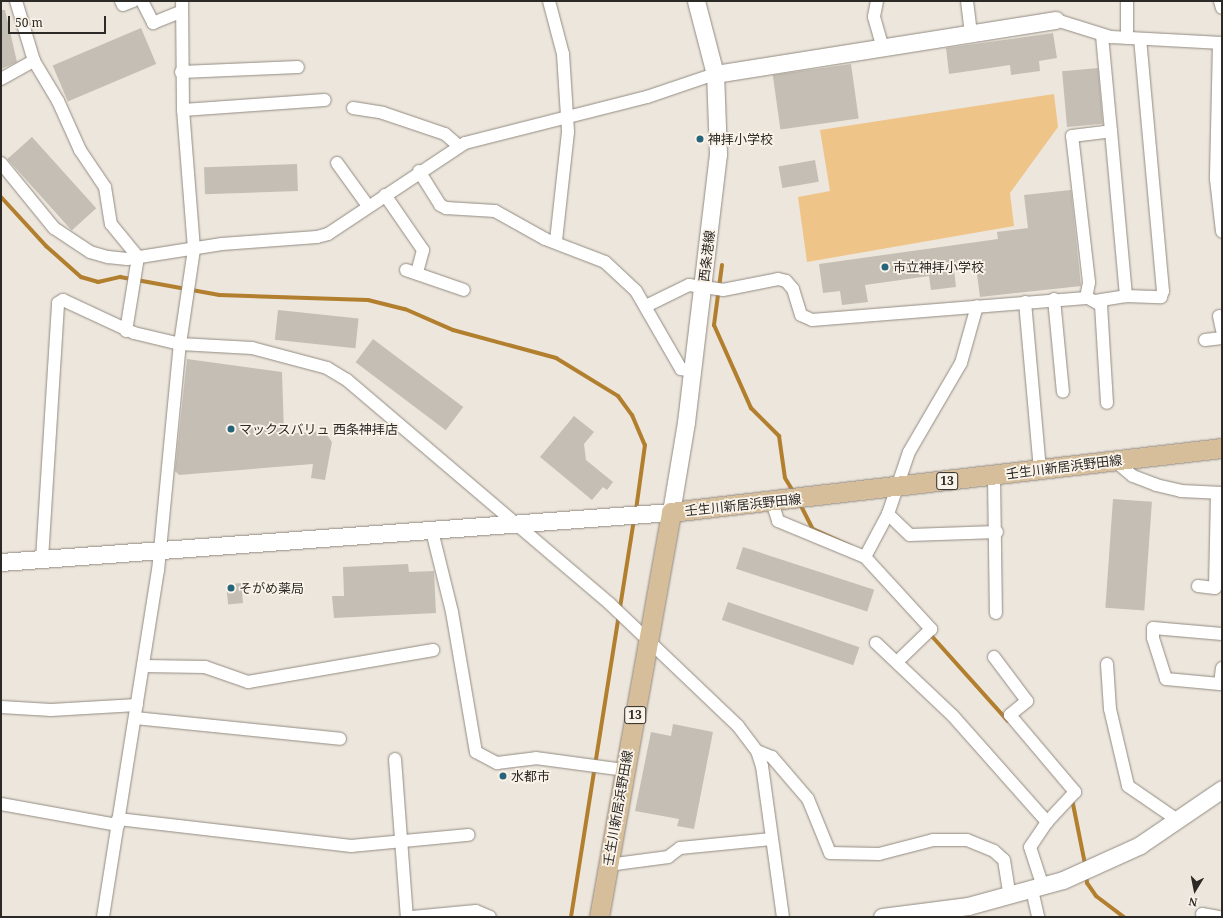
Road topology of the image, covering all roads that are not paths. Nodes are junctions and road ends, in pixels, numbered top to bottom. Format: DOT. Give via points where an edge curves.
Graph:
graph roads {
  1 [pos="16,1"];
  2 [pos="121,1"];
  3 [pos="133,1"];
  4 [pos="142,1"];
  5 [pos="549,1"];
  6 [pos="696,1"];
  7 [pos="877,1"];
  8 [pos="967,1"];
  9 [pos="1127,1"];
  10 [pos="1220,1"];
  11 [pos="181,7"];
  12 [pos="1222,8"];
  13 [pos="1056,20"];
  14 [pos="971,32"];
  15 [pos="1102,35"];
  16 [pos="1127,38"];
  17 [pos="1140,40"];
  18 [pos="1220,43"];
  19 [pos="882,45"];
  20 [pos="34,61"];
  21 [pos="298,67"];
  22 [pos="181,72"];
  23 [pos="715,74"];
  24 [pos="1,79"];
  25 [pos="325,100"];
  26 [pos="354,108"];
  27 [pos="182,110"];
  28 [pos="567,117"];
  29 [pos="1111,131"];
  30 [pos="459,146"];
  31 [pos="1,163"];
  32 [pos="337,163"];
  33 [pos="419,171"];
  34 [pos="385,195"];
  35 [pos="368,206"];
  36 [pos="1222,232"];
  37 [pos="556,241"];
  38 [pos="194,249"];
  39 [pos="138,257"];
  40 [pos="703,287"];
  41 [pos="464,290"];
  42 [pos="1126,296"];
  43 [pos="1054,299"];
  44 [pos="1090,299"];
  45 [pos="1025,302"];
  46 [pos="646,306"];
  47 [pos="977,306"];
  48 [pos="1219,316"];
  49 [pos="1222,330"];
  50 [pos="126,331"];
  51 [pos="1222,338"];
  52 [pos="1205,340"];
  53 [pos="180,344"];
  54 [pos="692,371"];
  55 [pos="1064,392"];
  56 [pos="1107,403"];
  57 [pos="1222,448"];
  58 [pos="1116,461"];
  59 [pos="1040,470"];
  60 [pos="994,476"];
  61 [pos="896,487"];
  62 [pos="1219,493"];
  63 [pos="772,502"];
  64 [pos="671,512"];
  65 [pos="888,514"];
  66 [pos="513,524"];
  67 [pos="432,531"];
  68 [pos="997,532"];
  69 [pos="160,550"];
  70 [pos="865,557"];
  71 [pos="42,559"];
  72 [pos="1,562"];
  73 [pos="1198,586"];
  74 [pos="996,613"];
  75 [pos="1222,634"];
  76 [pos="649,639"];
  77 [pos="876,643"];
  78 [pos="433,650"];
  79 [pos="994,657"];
  80 [pos="898,661"];
  81 [pos="1107,664"];
  82 [pos="143,666"];
  83 [pos="1222,668"];
  84 [pos="137,705"];
  85 [pos="1,707"];
  86 [pos="135,718"];
  87 [pos="340,739"];
  88 [pos="757,751"];
  89 [pos="395,759"];
  90 [pos="625,770"];
  91 [pos="1222,789"];
  92 [pos="1,804"];
  93 [pos="1179,820"];
  94 [pos="118,822"];
  95 [pos="1047,822"];
  96 [pos="468,835"];
  97 [pos="772,839"];
  98 [pos="400,844"];
  99 [pos="608,865"];
  100 [pos="1037,888"];
  101 [pos="1010,897"];
  102 [pos="1202,914"];
  103 [pos="103,917"];
  104 [pos="406,917"];
  105 [pos="412,917"];
  106 [pos="490,917"];
  107 [pos="599,917"];
  108 [pos="783,917"];
  109 [pos="882,917"];
  110 [pos="1038,917"];
  111 [pos="1220,917"];
  1 -- 20 [label="street"];
  2 -- 3 [label="street" via="123,5"];
  4 -- 11 [label="street" via="153,23"];
  5 -- 28 [label="street" via="563,54"];
  6 -- 23 [label="street, 西条港線"];
  7 -- 19 [label="street" via="874,17"];
  8 -- 14 [label="street"];
  9 -- 16 [label="street"];
  10 -- 12 [label="street"];
  11 -- 22 [label="street"];
  13 -- 14 [label="street"];
  13 -- 15 [label="street"];
  14 -- 19 [label="street"];
  15 -- 16 [label="street"];
  15 -- 29 [label="street"];
  16 -- 17 [label="street"];
  17 -- 18 [label="street"];
  17 -- 42 [label="street" via="1163,291 1161,297"];
  18 -- 36 [label="street" via="1216,179"];
  19 -- 23 [label="street"];
  20 -- 24 [label="street"];
  20 -- 39 [label="street" via="58,101 73,138 105,187 111,224"];
  21 -- 22 [label="street"];
  22 -- 27 [label="street"];
  23 -- 28 [label="street" via="647,97"];
  23 -- 40 [label="street, 西条港線" via="718,154"];
  25 -- 27 [label="street"];
  26 -- 30 [label="street" via="383,113 445,134"];
  27 -- 38 [label="street"];
  28 -- 30 [label="street"];
  28 -- 37 [label="street" via="568,148"];
  29 -- 42 [label="street"];
  29 -- 44 [label="street" via="1072,136"];
  30 -- 33 [label="street"];
  31 -- 39 [label="street" via="54,228 73,242 108,257"];
  32 -- 35 [label="street"];
  33 -- 34 [label="street"];
  33 -- 37 [label="street" via="440,205 446,208 495,211 545,239"];
  34 -- 35 [label="street"];
  34 -- 41 [label="street" via="423,250 412,272"];
  35 -- 38 [label="street" via="317,237"];
  37 -- 46 [label="street" via="605,262 623,276"];
  38 -- 39 [label="street"];
  38 -- 53 [label="street"];
  39 -- 50 [label="street"];
  40 -- 46 [label="street" via="689,285"];
  40 -- 47 [label="street" via="723,290 786,281 793,289 801,315 812,320"];
  40 -- 54 [label="street, 西条港線"];
  42 -- 44 [label="street"];
  43 -- 44 [label="street"];
  43 -- 45 [label="street"];
  43 -- 55 [label="street"];
  44 -- 56 [label="street" via="1101,305"];
  45 -- 47 [label="street"];
  45 -- 59 [label="street"];
  46 -- 54 [label="street" via="681,369"];
  47 -- 61 [label="street" via="960,363 909,452"];
  48 -- 49 [label="street"];
  50 -- 53 [label="street"];
  50 -- 71 [label="street" via="74,303 63,300 58,303"];
  51 -- 52 [label="street"];
  53 -- 66 [label="street" via="252,348 327,368 347,380"];
  53 -- 69 [label="street"];
  54 -- 64 [label="street, 西条港線"];
  57 -- 58 [label="main road, 壬生川新居浜野田線 / 13"];
  58 -- 59 [label="main road, 壬生川新居浜野田線 / 13"];
  58 -- 62 [label="street" via="1133,476 1156,485 1181,491"];
  59 -- 60 [label="main road, 壬生川新居浜野田線 / 13"];
  60 -- 61 [label="main road, 壬生川新居浜野田線 / 13"];
  60 -- 68 [label="street"];
  61 -- 63 [label="main road, 壬生川新居浜野田線 / 13"];
  61 -- 65 [label="street"];
  62 -- 73 [label="street" via="1215,588"];
  63 -- 64 [label="main road, 壬生川新居浜野田線 / 13"];
  63 -- 70 [label="street" via="778,521"];
  64 -- 66 [label="street"];
  64 -- 76 [label="main road, 壬生川新居浜野田線 / 13"];
  65 -- 68 [label="street" via="910,535"];
  65 -- 70 [label="street"];
  66 -- 67 [label="street"];
  66 -- 76 [label="street"];
  67 -- 69 [label="street"];
  67 -- 90 [label="street" via="452,612 476,752 497,763 536,758"];
  68 -- 74 [label="street"];
  69 -- 71 [label="street"];
  69 -- 82 [label="street"];
  70 -- 80 [label="street" via="931,629"];
  71 -- 72 [label="street"];
  75 -- 83 [label="street" via="1154,628 1153,638 1166,679 1220,684"];
  76 -- 88 [label="street" via="738,726"];
  76 -- 90 [label="main road, 壬生川新居浜野田線 / 13"];
  77 -- 80 [label="street"];
  78 -- 82 [label="street" via="248,682 205,667"];
  79 -- 95 [label="street" via="1027,701 1010,715 1075,792"];
  80 -- 95 [label="street" via="953,716"];
  81 -- 93 [label="street" via="1110,709 1128,786"];
  82 -- 84 [label="street"];
  84 -- 85 [label="street" via="51,710"];
  84 -- 86 [label="street"];
  86 -- 87 [label="street"];
  86 -- 94 [label="street"];
  88 -- 97 [label="street" via="762,766"];
  88 -- 101 [label="street" via="772,757 808,799 830,853 879,854 932,840 967,840 994,851 1004,860"];
  89 -- 98 [label="street"];
  90 -- 99 [label="main road, 壬生川新居浜野田線 / 13"];
  91 -- 93 [label="street"];
  92 -- 94 [label="street"];
  93 -- 100 [label="street" via="1114,858"];
  94 -- 98 [label="street" via="273,840 351,846"];
  94 -- 103 [label="street"];
  95 -- 100 [label="street" via="1030,848"];
  96 -- 98 [label="street"];
  97 -- 99 [label="street" via="680,848 668,857"];
  97 -- 108 [label="street"];
  98 -- 104 [label="street"];
  99 -- 107 [label="main road, 壬生川新居浜野田線 / 13"];
  100 -- 101 [label="street"];
  100 -- 110 [label="street"];
  101 -- 109 [label="street" via="968,906"];
  102 -- 111 [label="street"];
  105 -- 106 [label="street" via="476,911"];
}
